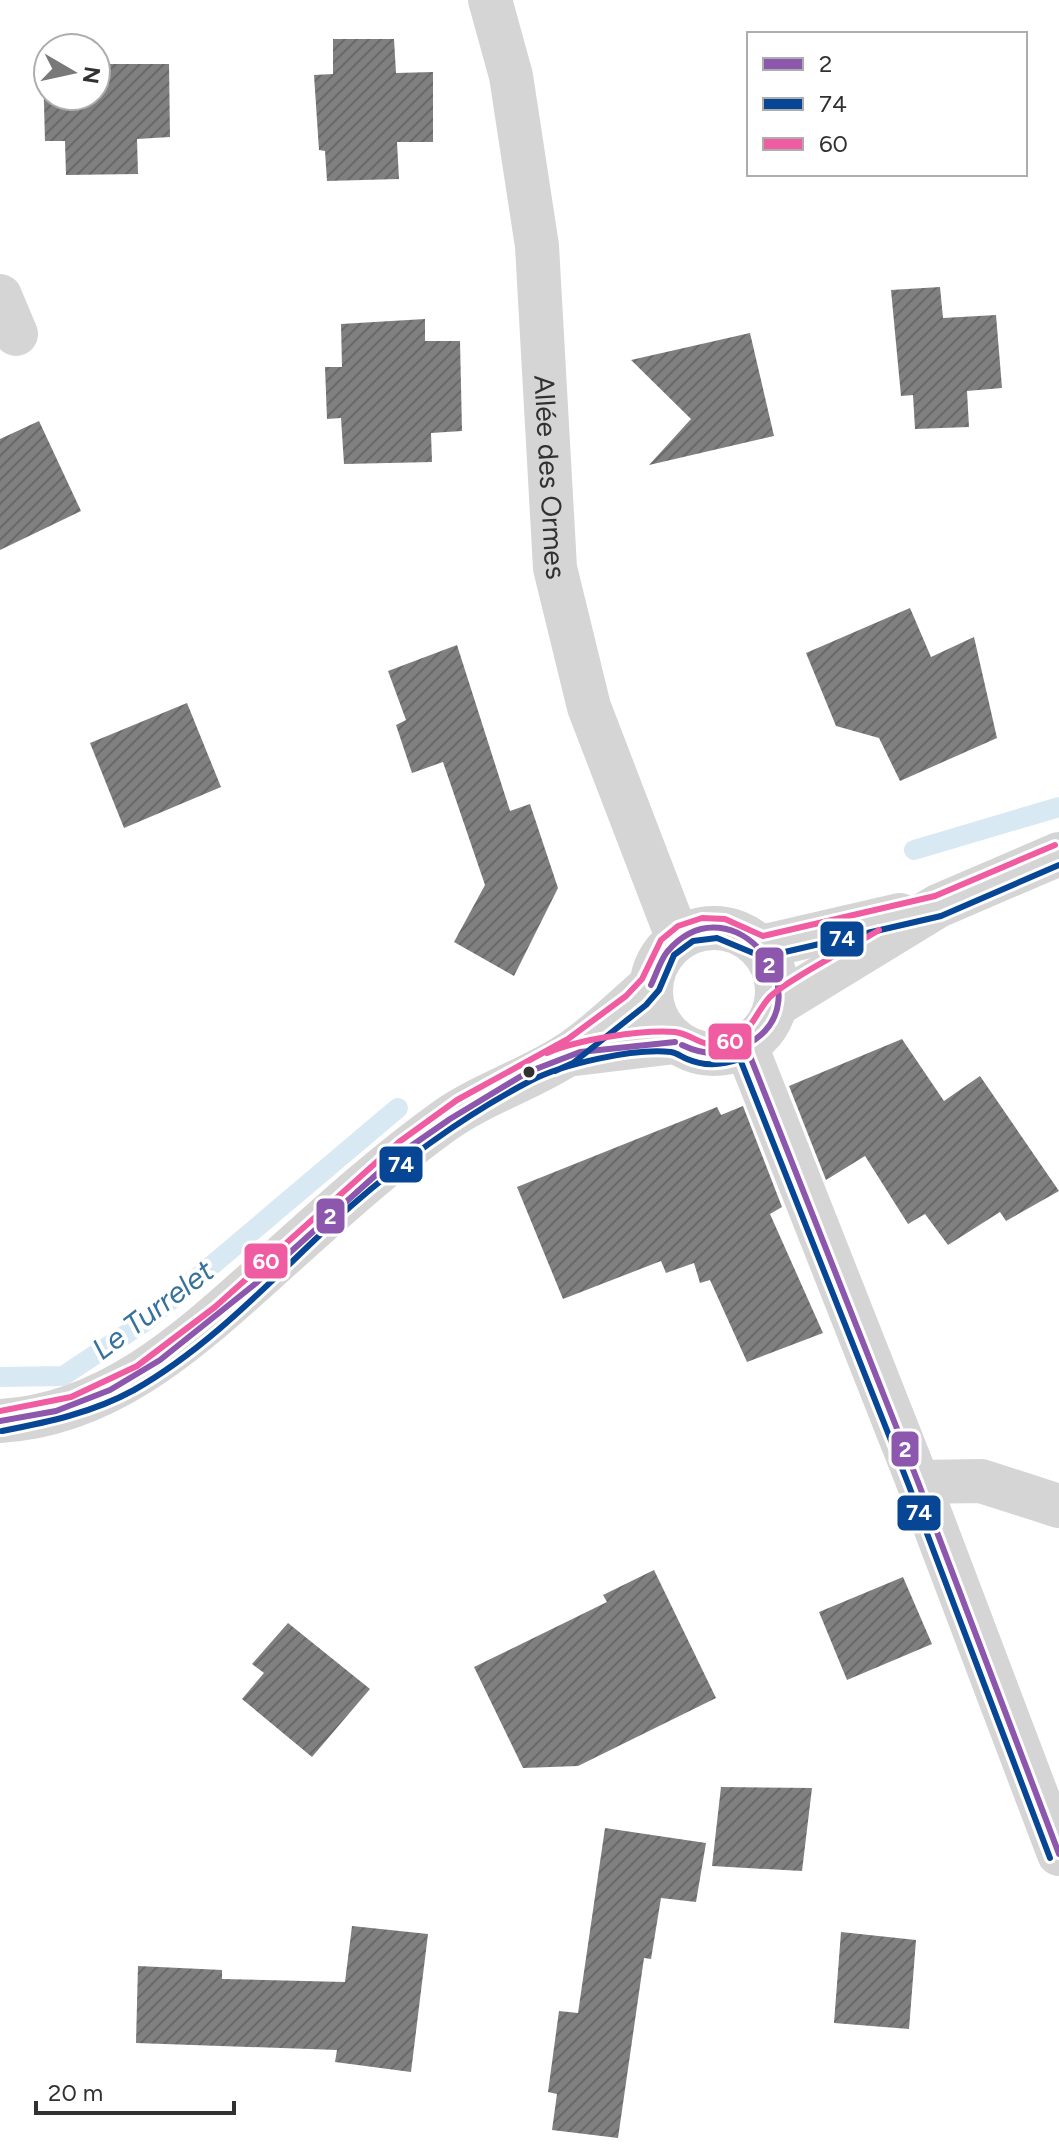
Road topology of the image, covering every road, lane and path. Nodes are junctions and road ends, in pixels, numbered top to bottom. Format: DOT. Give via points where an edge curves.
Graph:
graph roads {
  1 [pos="490,0"];
  2 [pos="1059,854"];
  3 [pos="938,906"];
  4 [pos="678,939"];
  5 [pos="761,947"];
  6 [pos="651,985"];
  7 [pos="776,1005"];
  8 [pos="675,1042"];
  9 [pos="746,1046"];
  10 [pos="567,1055"];
  11 [pos="0,1421"];
  12 [pos="918,1482"];
  13 [pos="1059,1506"];
  14 [pos="1059,1854"];
  1 -- 4 [label="street, Allée des Ormes" via="511,76 537,246 555,568 589,707"];
  2 -- 3 [label="street"];
  3 -- 5 [label="street"];
  3 -- 7 [label="street"];
  4 -- 5 [label="street" via="704,928 724,927"];
  4 -- 6 [label="street" via="656,965"];
  5 -- 7 [label="street" via="773,964"];
  6 -- 8 [label="street" via="657,1017"];
  6 -- 10 [label="street"];
  7 -- 9 [label="street" via="769,1025"];
  8 -- 9 [label="street" via="715,1055"];
  8 -- 10 [label="street"];
  9 -- 12 [label="street"];
  10 -- 11 [label="street" via="447,1119 386,1165 141,1376 87,1401 27,1420"];
  12 -- 13 [label="street" via="981,1481"];
  12 -- 14 [label="street"];
}
